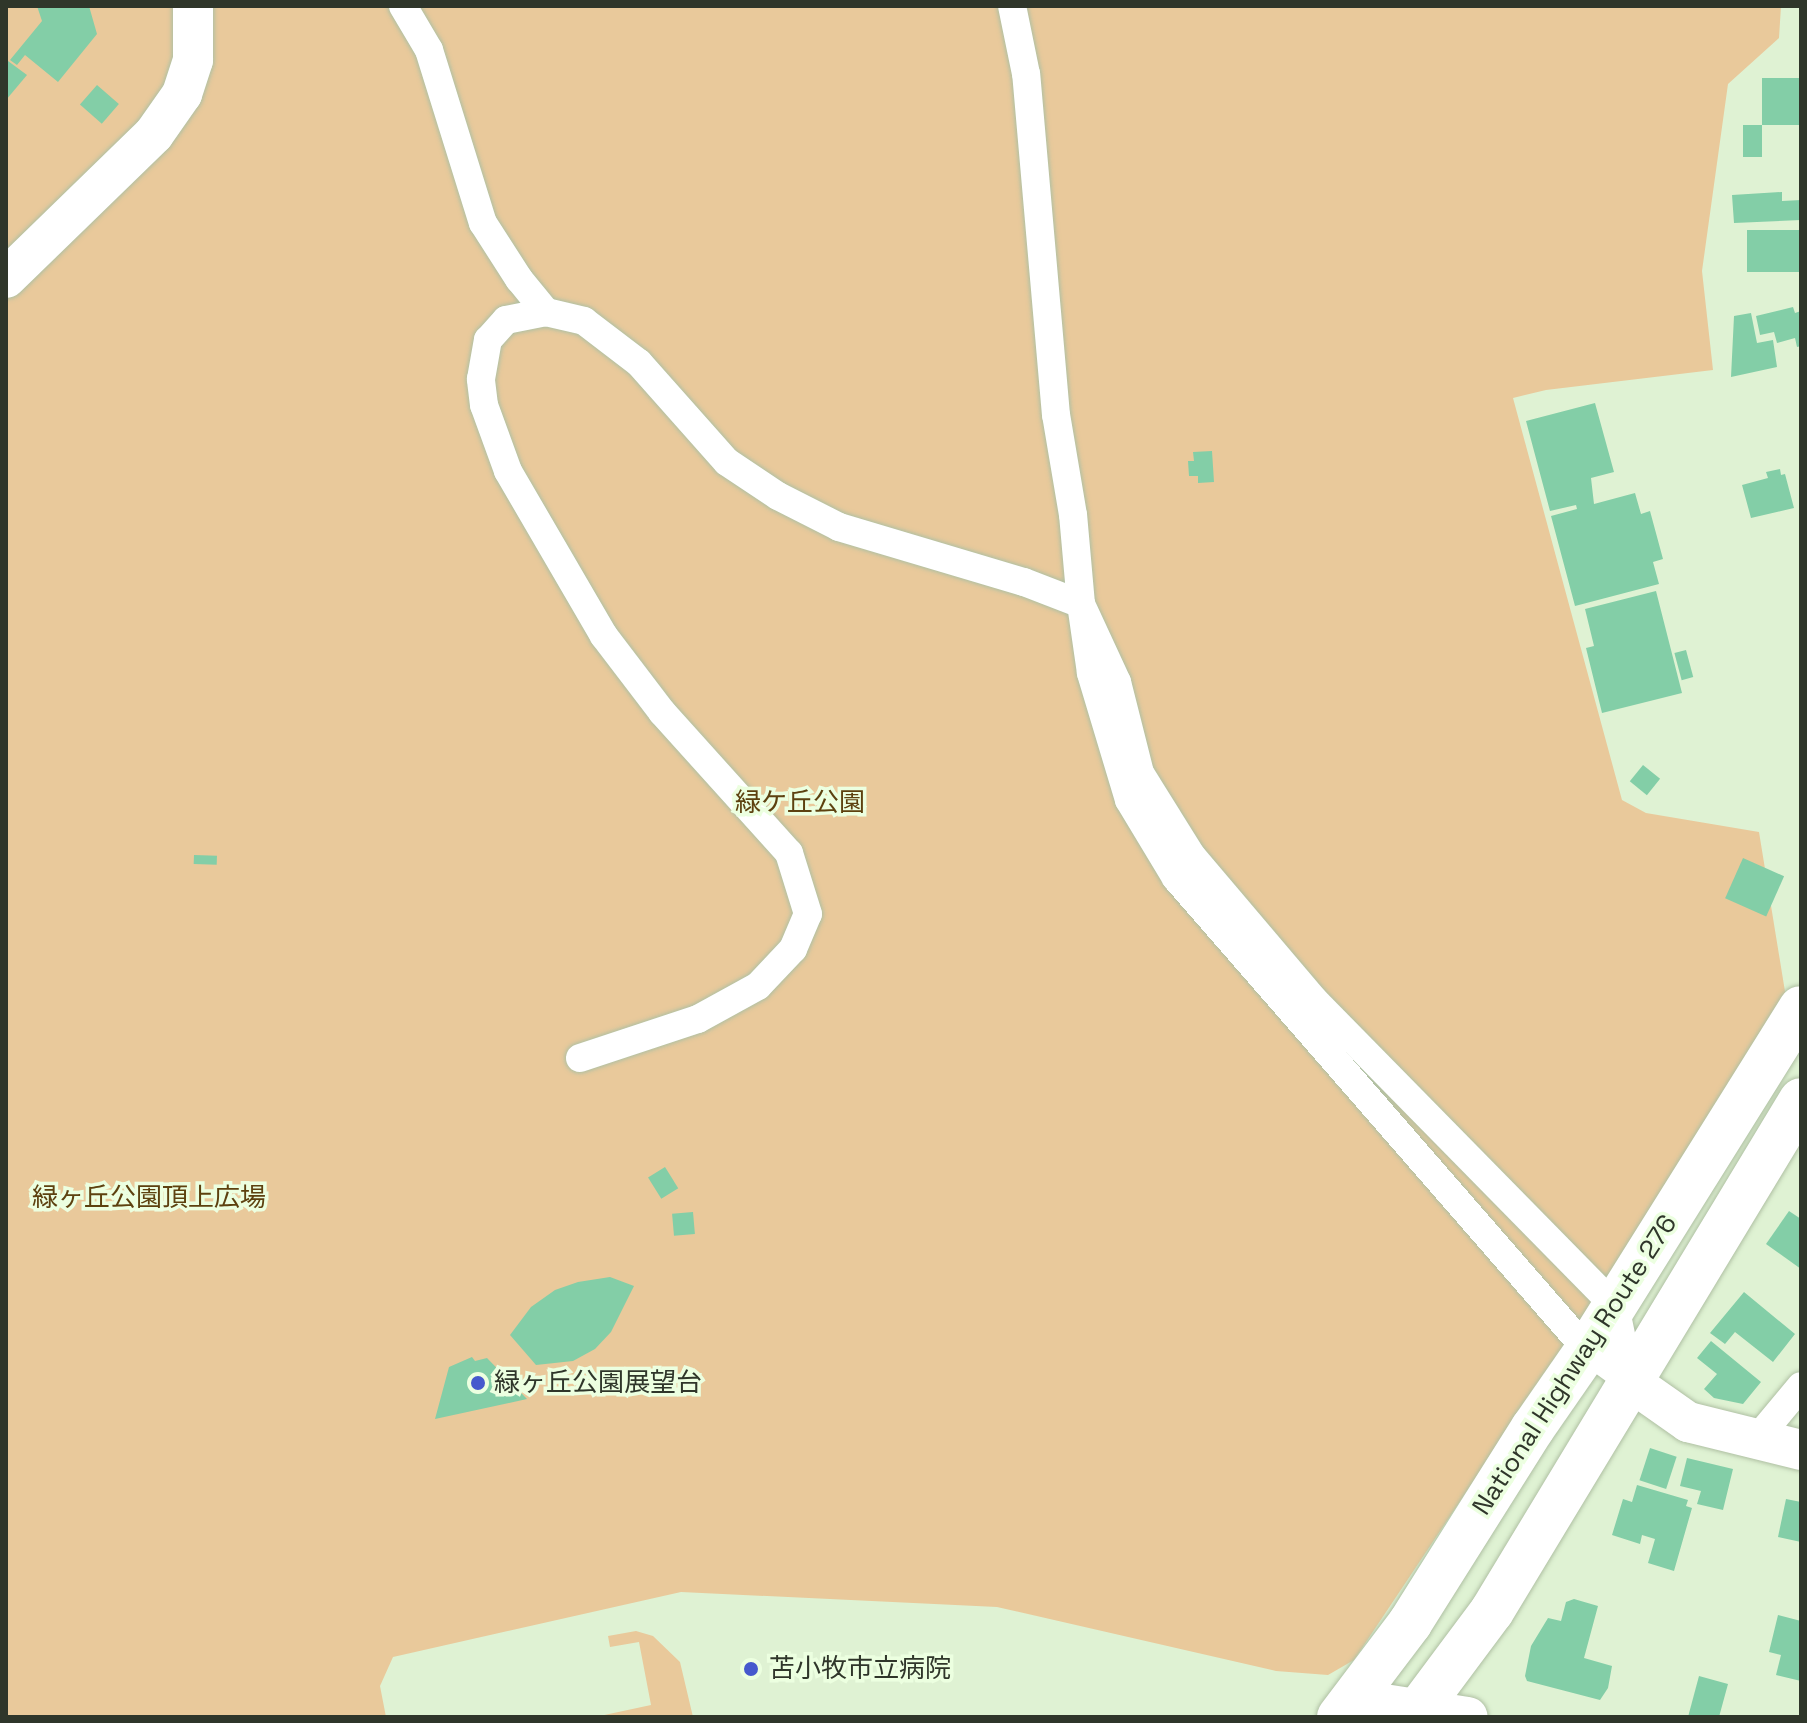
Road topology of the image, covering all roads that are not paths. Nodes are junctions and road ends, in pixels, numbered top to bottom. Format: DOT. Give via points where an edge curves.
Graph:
graph roads {
  1 [pos="193,6"];
  2 [pos="403,6"];
  3 [pos="1012,6"];
  4 [pos="6,278"];
  5 [pos="546,312"];
  6 [pos="1081,604"];
  7 [pos="1801,1008"];
  8 [pos="580,1058"];
  9 [pos="1801,1100"];
  10 [pos="1615,1306"];
  11 [pos="1587,1350"];
  12 [pos="1631,1382"];
  13 [pos="1801,1386"];
  14 [pos="1756,1440"];
  15 [pos="1801,1450"];
  16 [pos="1346,1708"];
  17 [pos="1416,1713"];
  18 [pos="1468,1717"];
  1 -- 4 [label="street" via="193,60 182,94 154,134"];
  2 -- 5 [label="street" via="429,50 483,223"];
  3 -- 6 [label="street" via="1026,74 1056,415"];
  5 -- 6 [label="street" via="584,321 639,363 727,462 778,496 839,527"];
  5 -- 8 [label="street" via="506,320 488,340 481,379 484,405 508,471 614,648 662,712 789,853 808,914 793,949 758,986 698,1019"];
  6 -- 10 [label="street" via="1117,682 1140,773 1191,855 1314,1000"];
  6 -- 11 [label="street" via="1091,673 1129,800 1176,878"];
  7 -- 10 [label="highway, National Highway Route 276"];
  9 -- 12 [label="highway, National Highway Route 276"];
  10 -- 11 [label="highway, National Highway Route 276"];
  10 -- 12 [label="street"];
  11 -- 12 [label="street"];
  11 -- 16 [label="highway, National Highway Route 276" via="1410,1623"];
  12 -- 14 [label="street" via="1688,1422"];
  12 -- 17 [label="highway, National Highway Route 276" via="1492,1611"];
  13 -- 14 [label="street"];
  14 -- 15 [label="street"];
  16 -- 17 [label="street"];
  17 -- 18 [label="street"];
}
